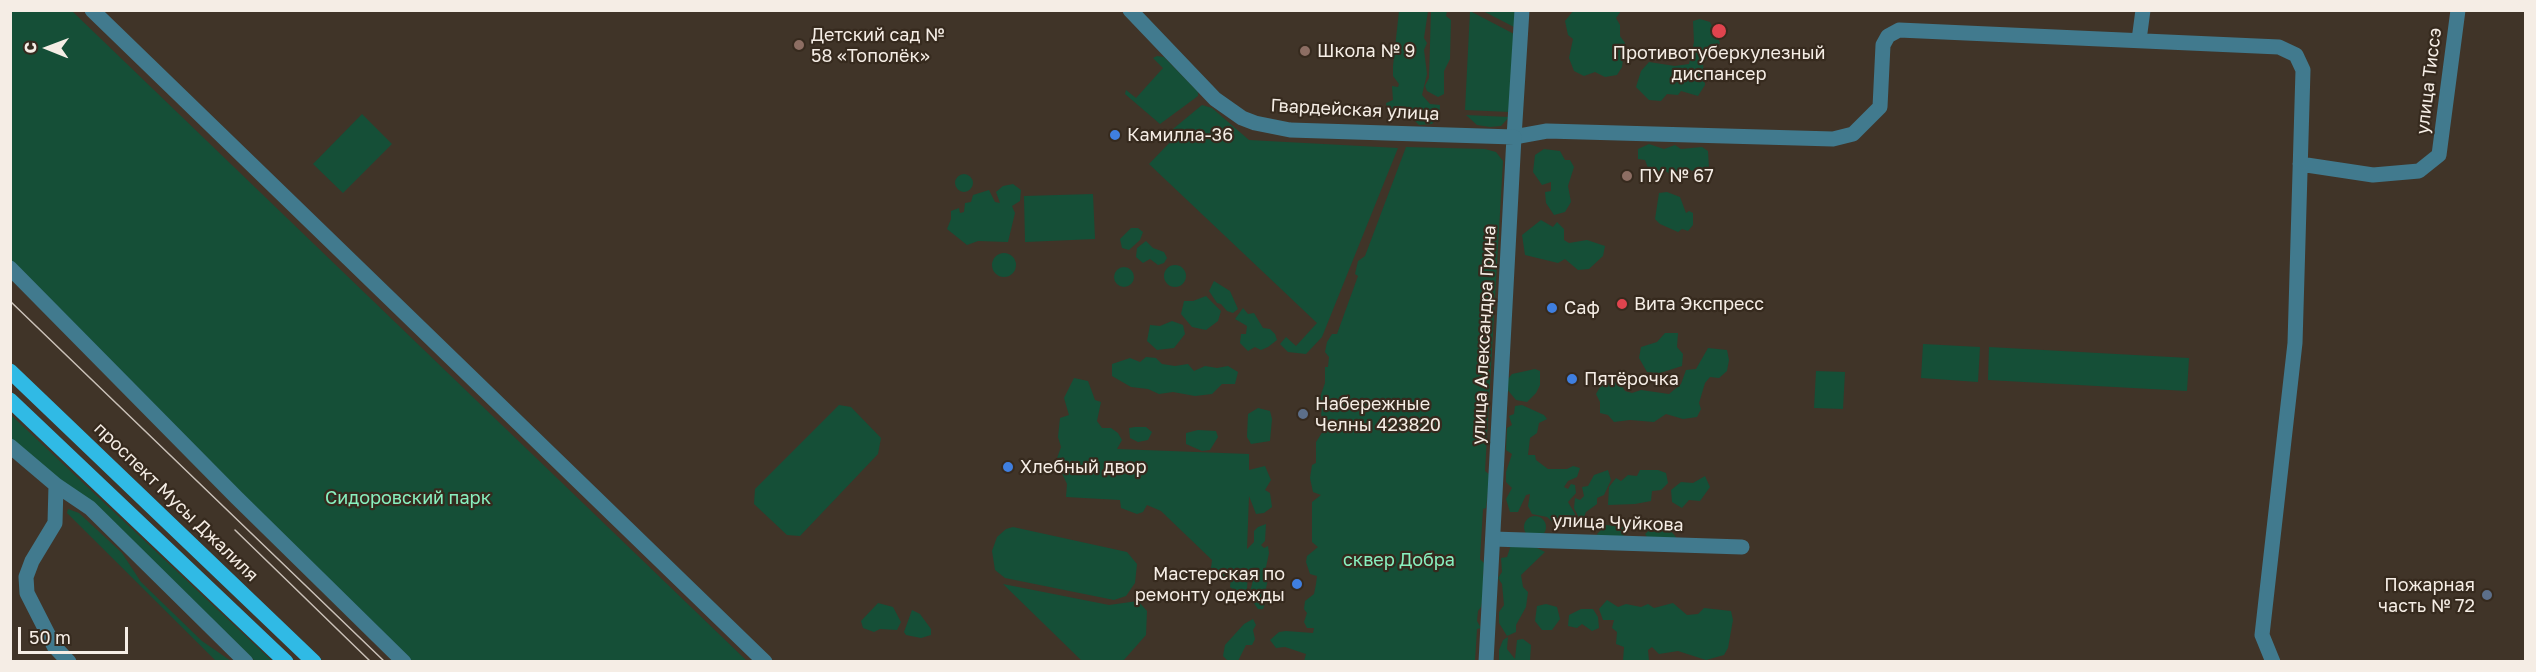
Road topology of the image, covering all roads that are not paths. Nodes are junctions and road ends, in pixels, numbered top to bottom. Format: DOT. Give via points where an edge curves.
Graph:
graph roads {
  1 [pos="92,10"];
  2 [pos="1130,10"];
  3 [pos="1522,10"];
  4 [pos="2143,10"];
  5 [pos="2458,10"];
  6 [pos="2139,40"];
  7 [pos="1514,137"];
  8 [pos="2300,164"];
  9 [pos="10,268"];
  10 [pos="10,371"];
  11 [pos="10,400"];
  12 [pos="10,446"];
  13 [pos="56,486"];
  14 [pos="1493,538"];
  15 [pos="1742,548"];
  16 [pos="69,662"];
  17 [pos="246,662"];
  18 [pos="286,662"];
  19 [pos="314,662"];
  20 [pos="404,662"];
  21 [pos="765,662"];
  22 [pos="1486,662"];
  23 [pos="2273,662"];
  1 -- 21 [label="street"];
  2 -- 7 [label="street, Гвардейская улица" via="1215,99 1256,123 1290,130"];
  3 -- 7 [label="street, улица Александра Грина"];
  4 -- 6 [label="street"];
  5 -- 8 [label="street, улица Тиссэ" via="2439,155 2419,171 2373,176"];
  6 -- 7 [label="street, Гвардейская улица" via="1899,30 1888,36 1883,45 1881,107 1853,134 1833,139 1547,131"];
  6 -- 8 [label="street, Гвардейская улица" via="2280,47 2296,55 2303,70"];
  7 -- 14 [label="street, улица Александра Грина"];
  8 -- 23 [label="street, Гвардейская улица" via="2295,343 2262,635"];
  9 -- 20 [label="street"];
  10 -- 19 [label="main road, проспект Мусы Джалиля"];
  11 -- 18 [label="main road"];
  12 -- 13 [label="street"];
  13 -- 16 [label="street" via="55,523 32,561 26,577 27,593 54,646"];
  13 -- 17 [label="street" via="90,508"];
  14 -- 15 [label="street, улица Чуйкова"];
  14 -- 22 [label="street, улица Александра Грина"];
}
